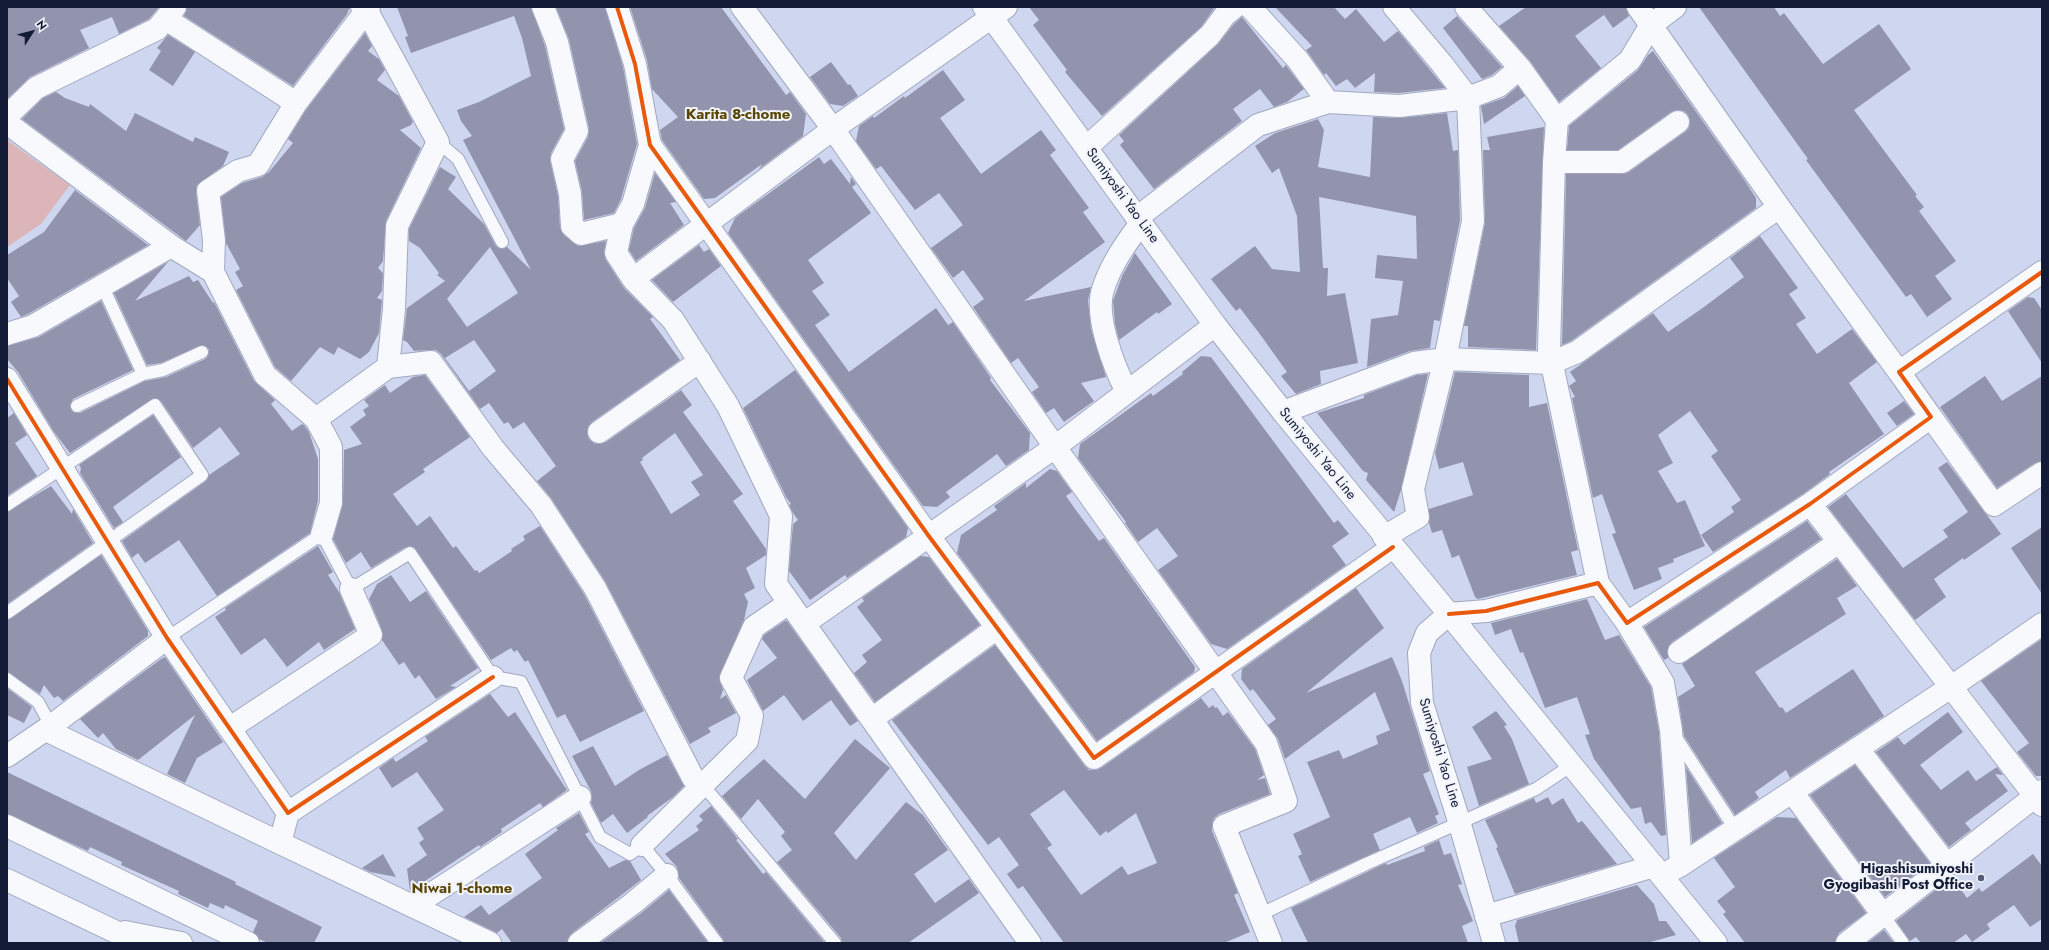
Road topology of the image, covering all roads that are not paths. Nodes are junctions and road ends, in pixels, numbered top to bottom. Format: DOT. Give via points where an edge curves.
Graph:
graph roads {
  1 [pos="543,7"];
  2 [pos="617,7"];
  3 [pos="742,7"];
  4 [pos="1235,7"];
  5 [pos="1250,7"];
  6 [pos="1394,7"];
  7 [pos="1466,7"];
  8 [pos="1638,7"];
  9 [pos="1675,7"];
  10 [pos="366,8"];
  11 [pos="994,11"];
  12 [pos="171,13"];
  13 [pos="1651,25"];
  14 [pos="1520,68"];
  15 [pos="1468,98"];
  16 [pos="1328,102"];
  17 [pos="296,103"];
  18 [pos="7,116"];
  19 [pos="1557,120"];
  20 [pos="1678,122"];
  21 [pos="7,123"];
  22 [pos="833,129"];
  23 [pos="438,142"];
  24 [pos="650,145"];
  25 [pos="1087,147"];
  26 [pos="1554,162"];
  27 [pos="1779,207"];
  28 [pos="1139,220"];
  29 [pos="622,224"];
  30 [pos="707,224"];
  31 [pos="502,242"];
  32 [pos="171,246"];
  33 [pos="213,272"];
  34 [pos="2041,275"];
  35 [pos="633,279"];
  36 [pos="102,285"];
  37 [pos="1215,325"];
  38 [pos="7,334"];
  39 [pos="202,352"];
  40 [pos="1445,359"];
  41 [pos="700,361"];
  42 [pos="1551,363"];
  43 [pos="388,367"];
  44 [pos="1899,372"];
  45 [pos="143,374"];
  46 [pos="10,391"];
  47 [pos="1127,392"];
  48 [pos="77,406"];
  49 [pos="1283,412"];
  50 [pos="1931,417"];
  51 [pos="316,419"];
  52 [pos="599,432"];
  53 [pos="1055,447"];
  54 [pos="62,467"];
  55 [pos="2042,473"];
  56 [pos="1810,504"];
  57 [pos="7,505"];
  58 [pos="322,534"];
  59 [pos="928,535"];
  60 [pos="107,541"];
  61 [pos="1388,542"];
  62 [pos="1839,542"];
  63 [pos="1598,583"];
  64 [pos="351,589"];
  65 [pos="789,603"];
  66 [pos="7,614"];
  67 [pos="1449,614"];
  68 [pos="1627,622"];
  69 [pos="805,623"];
  70 [pos="2042,624"];
  71 [pos="997,628"];
  72 [pos="167,638"];
  73 [pos="1679,652"];
  74 [pos="1215,673"];
  75 [pos="493,677"];
  76 [pos="7,679"];
  77 [pos="1951,687"];
  78 [pos="872,719"];
  79 [pos="49,728"];
  80 [pos="230,728"];
  81 [pos="1671,730"];
  82 [pos="1858,749"];
  83 [pos="7,756"];
  84 [pos="1572,765"];
  85 [pos="703,785"];
  86 [pos="1792,792"];
  87 [pos="2040,797"];
  88 [pos="580,798"];
  89 [pos="288,813"];
  90 [pos="1459,822"];
  91 [pos="7,826"];
  92 [pos="1735,829"];
  93 [pos="280,844"];
  94 [pos="642,845"];
  95 [pos="1680,865"];
  96 [pos="1947,865"];
  97 [pos="1658,871"];
  98 [pos="667,875"];
  99 [pos="7,880"];
  100 [pos="413,906"];
  101 [pos="1259,915"];
  102 [pos="1883,915"];
  103 [pos="1486,916"];
  104 [pos="110,929"];
  105 [pos="139,943"];
  106 [pos="181,943"];
  107 [pos="248,943"];
  108 [pos="490,943"];
  109 [pos="579,943"];
  110 [pos="717,943"];
  111 [pos="835,943"];
  112 [pos="1030,943"];
  113 [pos="1271,943"];
  114 [pos="1494,943"];
  115 [pos="1716,943"];
  116 [pos="1847,943"];
  117 [pos="1903,943"];
  1 -- 29 [label="street" via="557,42 577,132 562,159 570,194 572,226 581,234"];
  2 -- 24 [label="street" via="635,64"];
  3 -- 22 [label="street"];
  4 -- 25 [label="street" via="1210,35"];
  5 -- 16 [label="street" via="1298,60"];
  6 -- 15 [label="street"];
  7 -- 14 [label="street"];
  8 -- 13 [label="street"];
  9 -- 13 [label="street"];
  10 -- 17 [label="street"];
  10 -- 23 [label="street"];
  11 -- 22 [label="street"];
  11 -- 25 [label="street, Sumiyoshi Yao Line"];
  12 -- 17 [label="street"];
  12 -- 18 [label="street" via="157,28 36,88"];
  13 -- 19 [label="street" via="1630,60"];
  13 -- 27 [label="street"];
  14 -- 15 [label="street" via="1499,86"];
  14 -- 19 [label="street"];
  15 -- 16 [label="street" via="1399,106"];
  15 -- 40 [label="street" via="1473,221"];
  16 -- 28 [label="street" via="1258,125"];
  17 -- 33 [label="street" via="258,165 238,171 208,191 214,240"];
  19 -- 26 [label="street"];
  20 -- 26 [label="street" via="1622,162"];
  21 -- 32 [label="street"];
  22 -- 30 [label="street"];
  22 -- 53 [label="street"];
  23 -- 31 [label="lane" via="458,159"];
  23 -- 43 [label="street" via="397,226 394,309"];
  24 -- 29 [label="street" via="633,204"];
  24 -- 30 [label="street"];
  25 -- 28 [label="street, Sumiyoshi Yao Line"];
  26 -- 42 [label="street" via="1548,350"];
  27 -- 42 [label="street" via="1577,352"];
  27 -- 44 [label="street"];
  28 -- 37 [label="street, Sumiyoshi Yao Line"];
  28 -- 47 [label="street" via="1121,250 1103,290 1102,312 1108,348"];
  29 -- 35 [label="street" via="616,253"];
  30 -- 35 [label="street"];
  30 -- 59 [label="street"];
  32 -- 33 [label="street"];
  32 -- 36 [label="street"];
  33 -- 51 [label="street" via="265,375"];
  34 -- 44 [label="street"];
  35 -- 41 [label="street" via="673,320"];
  36 -- 38 [label="street" via="33,326"];
  36 -- 45 [label="lane"];
  37 -- 47 [label="street"];
  37 -- 49 [label="street, Sumiyoshi Yao Line"];
  39 -- 45 [label="lane" via="163,370"];
  40 -- 42 [label="street"];
  40 -- 49 [label="street" via="1414,363"];
  40 -- 61 [label="street" via="1413,489 1418,517"];
  41 -- 52 [label="street"];
  41 -- 65 [label="street" via="728,406 781,516 776,584"];
  42 -- 63 [label="street"];
  43 -- 51 [label="street"];
  43 -- 85 [label="street" via="431,362 493,448 541,506 595,588 693,778"];
  44 -- 50 [label="street"];
  45 -- 48 [label="lane"];
  46 -- 54 [label="street"];
  47 -- 53 [label="street"];
  49 -- 61 [label="street, Sumiyoshi Yao Line"];
  50 -- 55 [label="street" via="1994,506"];
  50 -- 56 [label="street"];
  51 -- 58 [label="street" via="331,447 331,503"];
  53 -- 59 [label="street"];
  53 -- 74 [label="street"];
  54 -- 57 [label="lane"];
  54 -- 60 [label="street"];
  54 -- 60 [label="lane" via="155,405 202,474"];
  56 -- 62 [label="street"];
  56 -- 68 [label="street"];
  58 -- 64 [label="lane"];
  58 -- 72 [label="lane"];
  59 -- 69 [label="street"];
  59 -- 71 [label="street"];
  60 -- 66 [label="lane"];
  60 -- 72 [label="street"];
  61 -- 67 [label="street, Sumiyoshi Yao Line"];
  61 -- 74 [label="street"];
  62 -- 73 [label="street"];
  62 -- 77 [label="street"];
  63 -- 67 [label="street" via="1486,611"];
  63 -- 68 [label="street"];
  64 -- 75 [label="lane" via="410,553"];
  64 -- 80 [label="street" via="371,635"];
  65 -- 69 [label="street"];
  65 -- 85 [label="street" via="754,628 732,678 752,716 747,741"];
  67 -- 84 [label="street"];
  67 -- 90 [label="street, Sumiyoshi Yao Line" via="1427,634 1419,653 1419,672 1422,703"];
  68 -- 81 [label="street" via="1663,683"];
  69 -- 78 [label="street"];
  70 -- 77 [label="street"];
  71 -- 74 [label="street" via="1094,758"];
  71 -- 78 [label="street"];
  72 -- 79 [label="street"];
  72 -- 80 [label="street"];
  74 -- 101 [label="street" via="1266,743 1286,801 1224,826"];
  75 -- 88 [label="lane" via="521,682"];
  75 -- 89 [label="street"];
  76 -- 79 [label="lane" via="38,702"];
  77 -- 82 [label="street"];
  77 -- 87 [label="street"];
  78 -- 112 [label="street"];
  79 -- 83 [label="street"];
  79 -- 93 [label="street"];
  80 -- 89 [label="street"];
  81 -- 92 [label="lane"];
  81 -- 95 [label="street"];
  82 -- 86 [label="street"];
  82 -- 96 [label="street"];
  84 -- 90 [label="lane" via="1536,789"];
  84 -- 97 [label="street"];
  85 -- 94 [label="street"];
  85 -- 111 [label="lane"];
  86 -- 92 [label="street"];
  86 -- 102 [label="street"];
  87 -- 96 [label="street"];
  88 -- 94 [label="lane" via="600,837 630,854"];
  88 -- 100 [label="street"];
  89 -- 93 [label="street"];
  90 -- 101 [label="lane"];
  90 -- 103 [label="street, Sumiyoshi Yao Line"];
  91 -- 107 [label="street"];
  92 -- 95 [label="street"];
  93 -- 100 [label="street"];
  94 -- 98 [label="lane"];
  95 -- 97 [label="street"];
  96 -- 102 [label="street"];
  97 -- 103 [label="street"];
  97 -- 115 [label="street"];
  98 -- 109 [label="street"];
  98 -- 110 [label="lane"];
  99 -- 104 [label="street"];
  100 -- 108 [label="street"];
  101 -- 113 [label="street"];
  102 -- 116 [label="street"];
  102 -- 117 [label="lane"];
  103 -- 114 [label="street, Sumiyoshi Yao Line"];
  104 -- 105 [label="street"];
  104 -- 106 [label="street"];
}
